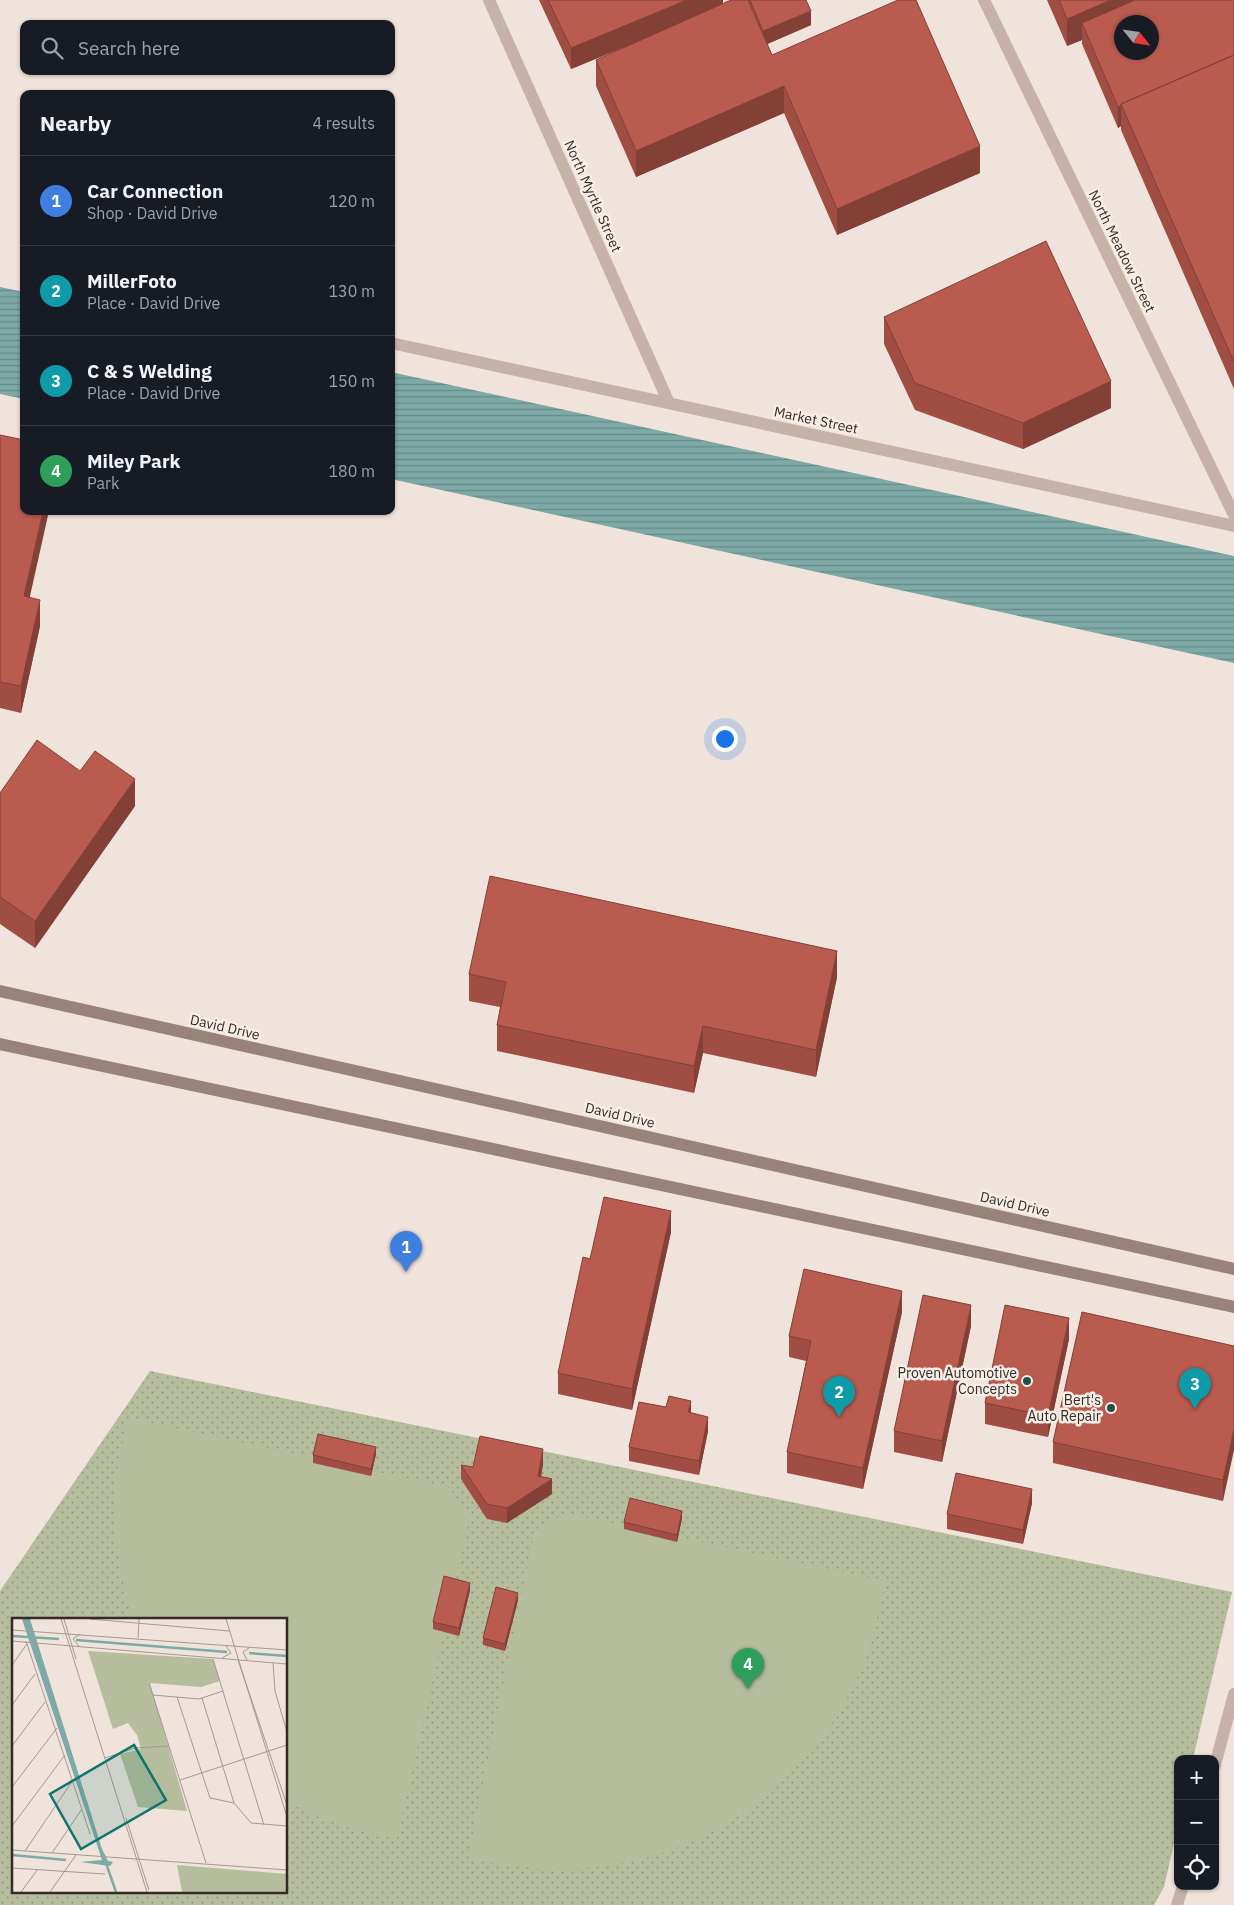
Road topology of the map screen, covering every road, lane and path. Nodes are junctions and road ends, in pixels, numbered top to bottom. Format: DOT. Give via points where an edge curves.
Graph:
graph roads {
  1 [pos="489,0"];
  2 [pos="984,0"];
  3 [pos="395,344"];
  4 [pos="668,404"];
  5 [pos="1234,515"];
  6 [pos="1234,526"];
  7 [pos="0,991"];
  8 [pos="0,1044"];
  9 [pos="1234,1268"];
  10 [pos="1234,1307"];
  11 [pos="1234,1694"];
  12 [pos="1218,1755"];
  13 [pos="1182,1890"];
  14 [pos="1176,1905"];
  1 -- 4 [label="street, North Myrtle Street"];
  2 -- 5 [label="street, North Meadow Street"];
  3 -- 4 [label="street, Market Street"];
  4 -- 6 [label="street, Market Street"];
  7 -- 9 [label="main road, David Drive"];
  8 -- 10 [label="main road"];
  11 -- 12 [label="street"];
  13 -- 14 [label="street"];
}
